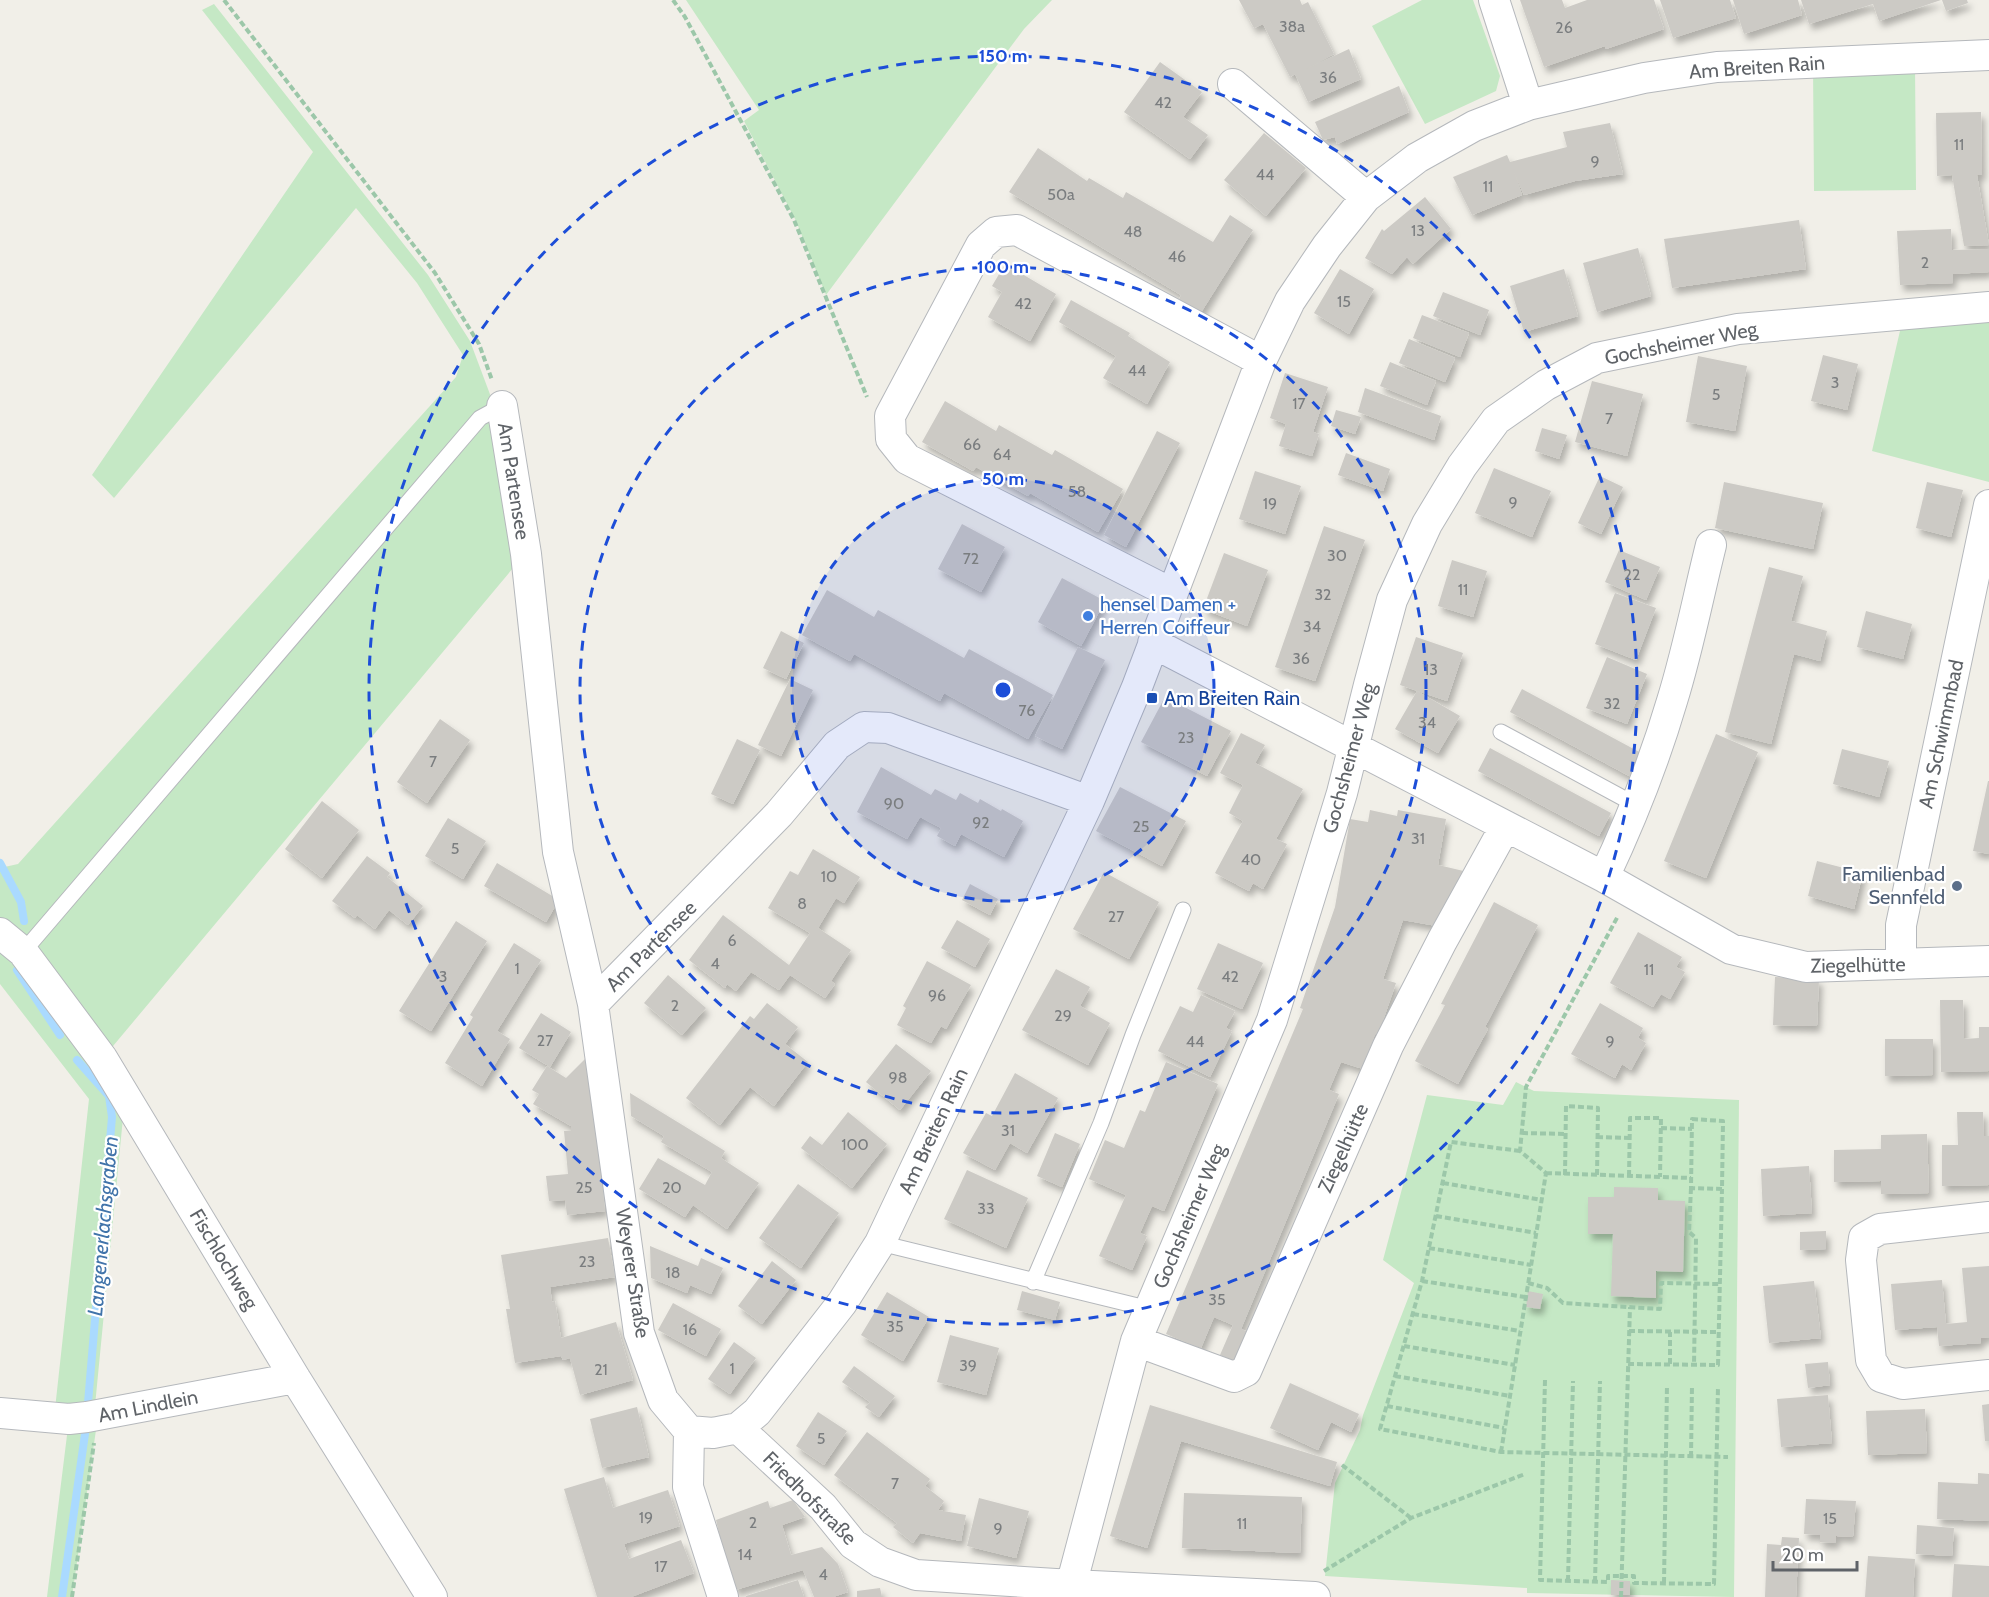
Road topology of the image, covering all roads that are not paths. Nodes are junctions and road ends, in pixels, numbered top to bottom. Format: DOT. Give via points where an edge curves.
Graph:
graph roads {
  1 [pos="1494,0"];
  2 [pos="1989,55"];
  3 [pos="1233,84"];
  4 [pos="1528,105"];
  5 [pos="1366,197"];
  6 [pos="1989,307"];
  7 [pos="1261,361"];
  8 [pos="502,406"];
  9 [pos="1989,505"];
  10 [pos="1711,545"];
  11 [pos="1171,593"];
  12 [pos="1154,643"];
  13 [pos="1501,732"];
  14 [pos="1354,746"];
  15 [pos="1089,801"];
  16 [pos="1636,805"];
  17 [pos="1505,826"];
  18 [pos="1604,877"];
  19 [pos="1183,910"];
  20 [pos="0,933"];
  21 [pos="23,952"];
  22 [pos="1989,961"];
  23 [pos="1901,964"];
  24 [pos="593,1004"];
  25 [pos="1989,1217"];
  26 [pos="880,1243"];
  27 [pos="1033,1282"];
  28 [pos="1150,1309"];
  29 [pos="1136,1341"];
  30 [pos="1989,1375"];
  31 [pos="295,1378"];
  32 [pos="0,1413"];
  33 [pos="738,1428"];
  34 [pos="689,1431"];
  35 [pos="1318,1585"];
  36 [pos="1070,1591"];
  37 [pos="432,1597"];
  38 [pos="723,1597"];
  1 -- 4 [label="street"];
  2 -- 4 [label="street, Am Breiten Rain" via="1717,67 1644,78"];
  3 -- 5 [label="street"];
  4 -- 5 [label="street, Am Breiten Rain" via="1474,126 1417,158"];
  5 -- 7 [label="street, Am Breiten Rain" via="1290,301"];
  6 -- 14 [label="street, Gochsheimer Weg" via="1738,329 1597,358 1513,408 1496,420 1427,524 1392,600"];
  7 -- 11 [label="street, Am Breiten Rain"];
  7 -- 11 [label="street" via="1017,230 996,232 981,245 890,416 891,439 907,459"];
  8 -- 21 [label="lane" via="480,418"];
  8 -- 24 [label="street, Am Partensee" via="526,554 558,852"];
  9 -- 23 [label="street, Am Schwimmbad" via="1901,925"];
  10 -- 16 [label="street" via="1673,699"];
  11 -- 12 [label="street, Am Breiten Rain"];
  12 -- 14 [label="street, Ziegelhütte"];
  12 -- 15 [label="street, Am Breiten Rain"];
  13 -- 16 [label="lane"];
  14 -- 17 [label="street, Ziegelhütte"];
  14 -- 28 [label="street, Gochsheimer Weg" via="1272,1020"];
  15 -- 24 [label="street, Am Partensee" via="888,728 864,727 837,745 779,814"];
  15 -- 26 [label="street, Am Breiten Rain"];
  16 -- 18 [label="street"];
  17 -- 18 [label="street, Ziegelhütte"];
  17 -- 29 [label="street, Ziegelhütte" via="1388,1046 1246,1371 1234,1377"];
  18 -- 23 [label="street, Ziegelhütte" via="1731,949 1806,967"];
  19 -- 27 [label="lane" via="1101,1123"];
  20 -- 21 [label="street, Fischlochweg"];
  21 -- 31 [label="street, Fischlochweg" via="102,1058"];
  22 -- 23 [label="street, Ziegelhütte"];
  24 -- 34 [label="street, Weyerer Straße" via="639,1333 663,1400"];
  25 -- 30 [label="street" via="1880,1229 1864,1238 1861,1260 1871,1360 1881,1377 1903,1384"];
  26 -- 27 [label="lane"];
  26 -- 33 [label="street, Am Breiten Rain" via="807,1349 757,1413"];
  27 -- 28 [label="lane"];
  28 -- 29 [label="street, Gochsheimer Weg"];
  29 -- 36 [label="street, Gochsheimer Weg"];
  31 -- 32 [label="street, Am Lindlein" via="98,1416 69,1419"];
  31 -- 37 [label="street, Fischlochweg"];
  33 -- 34 [label="street" via="713,1433"];
  33 -- 36 [label="street, Friedhofstraße" via="824,1507 853,1544 880,1562 916,1575"];
  34 -- 38 [label="street" via="688,1487"];
  35 -- 36 [label="street, Friedhofstraße"];
}
